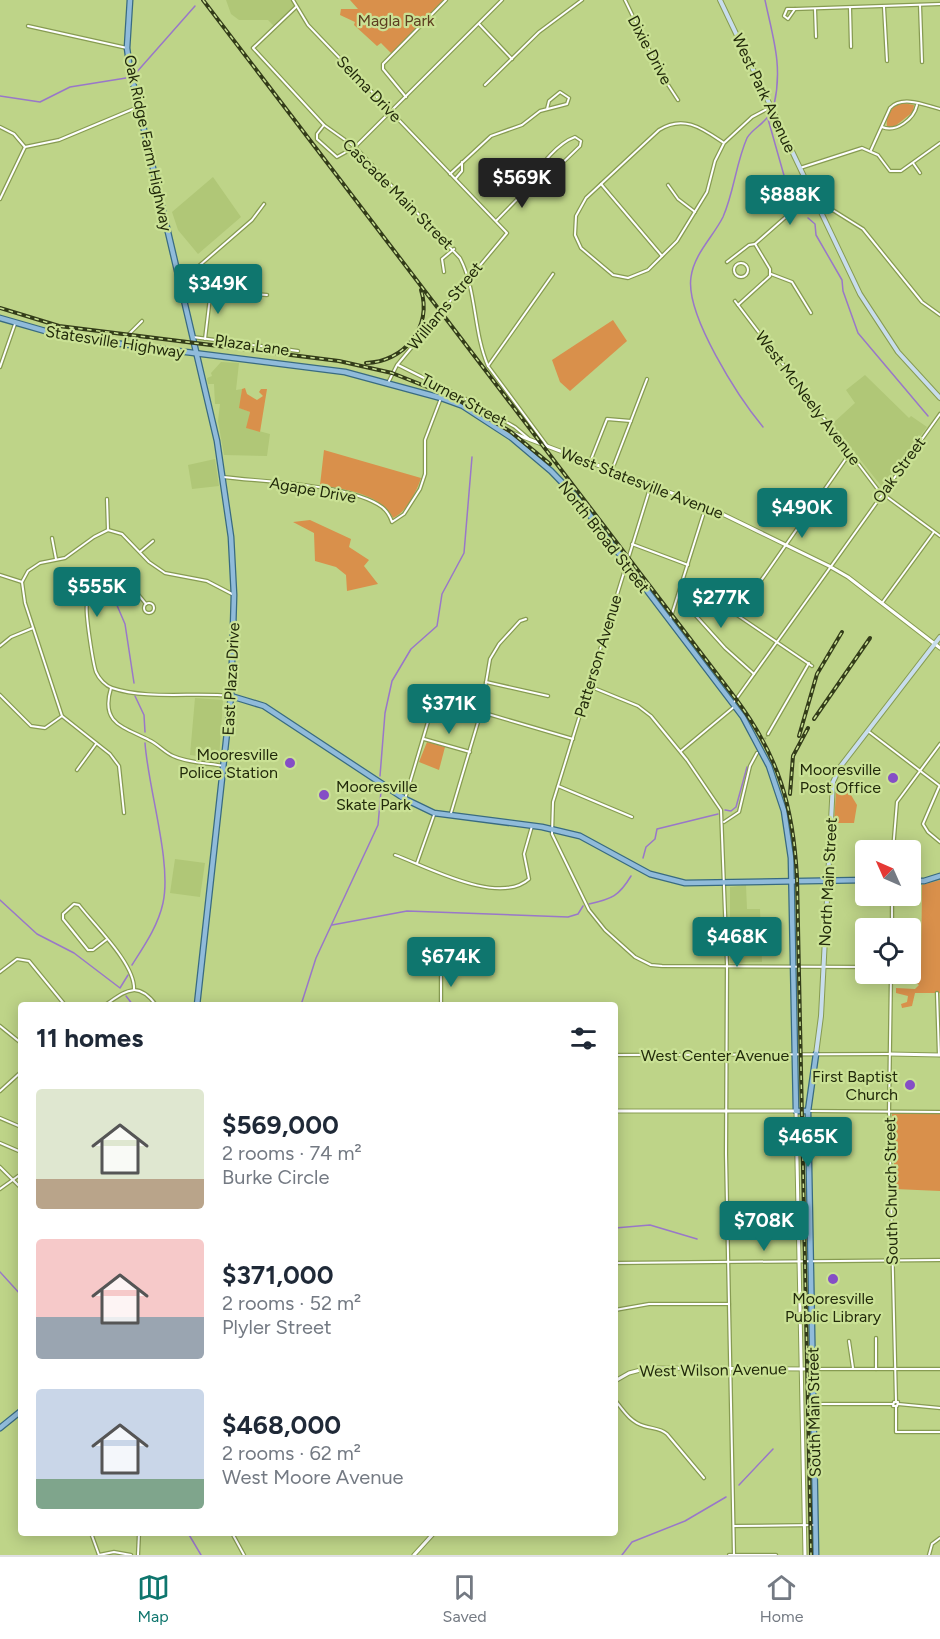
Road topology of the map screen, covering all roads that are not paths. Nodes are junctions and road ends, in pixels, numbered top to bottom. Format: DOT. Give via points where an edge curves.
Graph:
graph roads {
  1 [pos="130,0"];
  2 [pos="293,0"];
  3 [pos="446,0"];
  4 [pos="582,0"];
  5 [pos="625,0"];
  6 [pos="720,0"];
  7 [pos="499,1"];
  8 [pos="940,4"];
  9 [pos="920,5"];
  10 [pos="884,6"];
  11 [pos="296,7"];
  12 [pos="850,8"];
  13 [pos="795,9"];
  14 [pos="815,9"];
  15 [pos="479,24"];
  16 [pos="28,26"];
  17 [pos="816,37"];
  18 [pos="851,47"];
  19 [pos="127,48"];
  20 [pos="512,59"];
  21 [pos="887,61"];
  22 [pos="922,62"];
  23 [pos="485,85"];
  24 [pos="406,97"];
  25 [pos="678,100"];
  26 [pos="917,104"];
  27 [pos="138,107"];
  28 [pos="771,107"];
  29 [pos="547,109"];
  30 [pos="940,109"];
  31 [pos="391,111"];
  32 [pos="324,125"];
  33 [pos="0,127"];
  34 [pos="882,127"];
  35 [pos="724,143"];
  36 [pos="940,143"];
  37 [pos="26,147"];
  38 [pos="355,147"];
  39 [pos="871,150"];
  40 [pos="462,162"];
  41 [pos="913,163"];
  42 [pos="539,168"];
  43 [pos="800,168"];
  44 [pos="920,173"];
  45 [pos="450,174"];
  46 [pos="546,177"];
  47 [pos="455,179"];
  48 [pos="536,182"];
  49 [pos="601,184"];
  50 [pos="668,185"];
  51 [pos="0,199"];
  52 [pos="815,199"];
  53 [pos="264,204"];
  54 [pos="695,212"];
  55 [pos="496,221"];
  56 [pos="507,233"];
  57 [pos="755,244"];
  58 [pos="454,249"];
  59 [pos="662,256"];
  60 [pos="732,258"];
  61 [pos="727,262"];
  62 [pos="737,265"];
  63 [pos="444,272"];
  64 [pos="553,274"];
  65 [pos="771,274"];
  66 [pos="468,278"];
  67 [pos="179,280"];
  68 [pos="181,288"];
  69 [pos="211,289"];
  70 [pos="267,296"];
  71 [pos="735,301"];
  72 [pos="738,305"];
  73 [pos="811,313"];
  74 [pos="940,315"];
  75 [pos="0,318"];
  76 [pos="142,321"];
  77 [pos="15,324"];
  78 [pos="193,337"];
  79 [pos="205,339"];
  80 [pos="125,345"];
  81 [pos="298,351"];
  82 [pos="197,354"];
  83 [pos="397,364"];
  84 [pos="488,366"];
  85 [pos="0,367"];
  86 [pos="647,379"];
  87 [pos="388,383"];
  88 [pos="441,398"];
  89 [pos="940,398"];
  90 [pos="940,414"];
  91 [pos="631,421"];
  92 [pos="497,427"];
  93 [pos="528,438"];
  94 [pos="548,447"];
  95 [pos="850,453"];
  96 [pos="590,462"];
  97 [pos="612,471"];
  98 [pos="223,477"];
  99 [pos="651,485"];
  100 [pos="882,494"];
  101 [pos="107,499"];
  102 [pos="706,506"];
  103 [pos="108,530"];
  104 [pos="934,532"];
  105 [pos="940,536"];
  106 [pos="52,538"];
  107 [pos="153,541"];
  108 [pos="632,544"];
  109 [pos="786,545"];
  110 [pos="140,552"];
  111 [pos="56,559"];
  112 [pos="627,563"];
  113 [pos="688,566"];
  114 [pos="829,566"];
  115 [pos="0,576"];
  116 [pos="22,582"];
  117 [pos="234,595"];
  118 [pos="678,597"];
  119 [pos="882,603"];
  120 [pos="146,604"];
  121 [pos="526,619"];
  122 [pos="670,620"];
  123 [pos="33,628"];
  124 [pos="940,637"];
  125 [pos="777,642"];
  126 [pos="935,644"];
  127 [pos="0,646"];
  128 [pos="940,648"];
  129 [pos="754,674"];
  130 [pos="486,682"];
  131 [pos="589,686"];
  132 [pos="111,688"];
  133 [pos="0,695"];
  134 [pos="231,696"];
  135 [pos="548,696"];
  136 [pos="734,704"];
  137 [pos="482,712"];
  138 [pos="430,715"];
  139 [pos="62,716"];
  140 [pos="868,731"];
  141 [pos="768,734"];
  142 [pos="423,738"];
  143 [pos="573,740"];
  144 [pos="96,744"];
  145 [pos="940,744"];
  146 [pos="470,752"];
  147 [pos="681,752"];
  148 [pos="757,753"];
  149 [pos="225,766"];
  150 [pos="77,770"];
  151 [pos="920,770"];
  152 [pos="558,786"];
  153 [pos="940,786"];
  154 [pos="405,800"];
  155 [pos="124,813"];
  156 [pos="434,813"];
  157 [pos="450,816"];
  158 [pos="632,817"];
  159 [pos="723,822"];
  160 [pos="532,826"];
  161 [pos="551,829"];
  162 [pos="894,840"];
  163 [pos="940,842"];
  164 [pos="395,855"];
  165 [pos="417,863"];
  166 [pos="940,876"];
  167 [pos="792,880"];
  168 [pos="828,880"];
  169 [pos="855,880"];
  170 [pos="921,881"];
  171 [pos="725,883"];
  172 [pos="106,940"];
  173 [pos="727,967"];
  174 [pos="794,967"];
  175 [pos="824,967"];
  176 [pos="855,968"];
  177 [pos="441,970"];
  178 [pos="0,972"];
  179 [pos="891,984"];
  180 [pos="134,989"];
  181 [pos="937,993"];
  182 [pos="63,1002"];
  183 [pos="109,1002"];
  184 [pos="153,1002"];
  185 [pos="197,1002"];
  186 [pos="441,1002"];
  187 [pos="0,1026"];
  188 [pos="18,1041"];
  189 [pos="726,1054"];
  190 [pos="795,1054"];
  191 [pos="816,1054"];
  192 [pos="890,1054"];
  193 [pos="618,1055"];
  194 [pos="940,1055"];
  195 [pos="18,1075"];
  196 [pos="0,1091"];
  197 [pos="725,1110"];
  198 [pos="808,1110"];
  199 [pos="618,1111"];
  200 [pos="796,1111"];
  201 [pos="890,1112"];
  202 [pos="940,1112"];
  203 [pos="0,1118"];
  204 [pos="18,1126"];
  205 [pos="0,1143"];
  206 [pos="18,1151"];
  207 [pos="0,1167"];
  208 [pos="18,1176"];
  209 [pos="14,1179"];
  210 [pos="18,1184"];
  211 [pos="0,1189"];
  212 [pos="940,1260"];
  213 [pos="892,1261"];
  214 [pos="728,1262"];
  215 [pos="800,1262"];
  216 [pos="811,1262"];
  217 [pos="618,1263"];
  218 [pos="729,1304"];
  219 [pos="618,1309"];
  220 [pos="876,1338"];
  221 [pos="849,1341"];
  222 [pos="853,1368"];
  223 [pos="876,1368"];
  224 [pos="730,1369"];
  225 [pos="801,1369"];
  226 [pos="814,1369"];
  227 [pos="895,1369"];
  228 [pos="940,1370"];
  229 [pos="618,1380"];
  230 [pos="618,1404"];
  231 [pos="814,1404"];
  232 [pos="896,1404"];
  233 [pos="940,1408"];
  234 [pos="18,1413"];
  235 [pos="0,1428"];
  236 [pos="940,1432"];
  237 [pos="704,1478"];
  238 [pos="804,1525"];
  239 [pos="815,1525"];
  240 [pos="734,1526"];
  241 [pos="92,1536"];
  242 [pos="139,1536"];
  243 [pos="234,1536"];
  244 [pos="431,1536"];
  245 [pos="939,1538"];
  246 [pos="99,1555"];
  247 [pos="131,1555"];
  248 [pos="138,1555"];
  249 [pos="244,1555"];
  250 [pos="414,1555"];
  251 [pos="729,1555"];
  252 [pos="734,1555"];
  253 [pos="776,1555"];
  254 [pos="805,1555"];
  255 [pos="816,1555"];
  256 [pos="929,1555"];
  1 -- 19 [label="main road, Oak Ridge Farm Highway"];
  2 -- 11 [label="street, Selma Drive"];
  3 -- 24 [label="street" via="383,64"];
  4 -- 20 [label="street" via="539,32"];
  5 -- 25 [label="street, Dixie Drive"];
  6 -- 28 [label="main road, West Park Avenue"];
  7 -- 15 [label="street"];
  8 -- 9 [label="street"];
  9 -- 10 [label="street"];
  9 -- 22 [label="street"];
  10 -- 12 [label="street"];
  10 -- 21 [label="street"];
  11 -- 31 [label="street, Selma Drive" via="308,25"];
  11 -- 32 [label="street, Cascade Main Street" via="253,48"];
  12 -- 14 [label="street"];
  12 -- 18 [label="street"];
  13 -- 14 [label="street"];
  14 -- 17 [label="street"];
  15 -- 20 [label="street"];
  15 -- 24 [label="street"];
  16 -- 19 [label="street"];
  19 -- 27 [label="main road, Oak Ridge Farm Highway"];
  20 -- 23 [label="street"];
  24 -- 31 [label="street"];
  26 -- 30 [label="street"];
  26 -- 34 [label="street" via="914,114 895,129"];
  26 -- 34 [label="street" via="895,103"];
  27 -- 37 [label="street" via="59,140"];
  27 -- 67 [label="main road, Oak Ridge Farm Highway"];
  28 -- 35 [label="street" via="752,117"];
  28 -- 43 [label="main road, West Park Avenue"];
  29 -- 29 [label="street" via="567,104 569,98 560,92 549,101"];
  29 -- 40 [label="street" via="516,128 491,136"];
  31 -- 38 [label="street"];
  31 -- 45 [label="street, Selma Drive"];
  32 -- 38 [label="street, Cascade Main Street"];
  32 -- 38 [label="street" via="317,139 337,157"];
  33 -- 37 [label="street"];
  34 -- 39 [label="street"];
  35 -- 49 [label="street" via="699,126 672,124 659,130"];
  35 -- 54 [label="street" via="707,192"];
  36 -- 41 [label="street"];
  37 -- 51 [label="street"];
  38 -- 58 [label="street, Cascade Main Street"];
  39 -- 41 [label="street" via="893,172"];
  39 -- 43 [label="street" via="857,148"];
  40 -- 45 [label="street"];
  40 -- 47 [label="street" via="462,171"];
  41 -- 44 [label="street"];
  42 -- 46 [label="street"];
  42 -- 46 [label="street" via="572,138 581,141"];
  42 -- 48 [label="street"];
  43 -- 52 [label="main road, West Park Avenue"];
  45 -- 47 [label="street, Selma Drive"];
  46 -- 48 [label="street"];
  47 -- 55 [label="street, Selma Drive"];
  48 -- 55 [label="street"];
  49 -- 59 [label="street"];
  49 -- 59 [label="street" via="579,206 575,235 581,248 604,270 620,277 642,273"];
  50 -- 54 [label="street"];
  52 -- 57 [label="street" via="788,214"];
  52 -- 74 [label="street" via="863,229 922,302"];
  52 -- 89 [label="main road, West Park Avenue" via="870,310 898,352"];
  53 -- 67 [label="street" via="252,220"];
  54 -- 59 [label="street"];
  55 -- 56 [label="street, Selma Drive"];
  56 -- 66 [label="street, Williams Street"];
  57 -- 60 [label="street"];
  57 -- 65 [label="street"];
  58 -- 63 [label="street" via="442,259"];
  58 -- 66 [label="street, Cascade Main Street"];
  60 -- 61 [label="street"];
  60 -- 62 [label="street"];
  62 -- 62 [label="street" via="736,274 745,276 748,267"];
  64 -- 84 [label="street"];
  65 -- 72 [label="street"];
  65 -- 73 [label="street" via="792,282"];
  66 -- 83 [label="street, Williams Street"];
  66 -- 84 [label="street, Cascade Main Street"];
  67 -- 68 [label="main road, Oak Ridge Farm Highway"];
  68 -- 69 [label="street"];
  68 -- 78 [label="main road, Oak Ridge Farm Highway"];
  69 -- 70 [label="street"];
  69 -- 79 [label="street, Plaza Lane"];
  71 -- 72 [label="street, West McNeely Avenue"];
  72 -- 95 [label="street, West McNeely Avenue"];
  75 -- 77 [label="main road, Statesville Highway"];
  76 -- 80 [label="street" via="127,336"];
  77 -- 80 [label="main road, Statesville Highway" via="66,337"];
  77 -- 85 [label="street"];
  78 -- 79 [label="street, Plaza Lane"];
  78 -- 82 [label="main road, Oak Ridge Farm Highway"];
  79 -- 81 [label="street, Plaza Lane"];
  80 -- 82 [label="main road, Statesville Highway"];
  82 -- 87 [label="main road, North Broad Street" via="311,367"];
  82 -- 98 [label="main road, East Plaza Drive"];
  83 -- 87 [label="street, Williams Street"];
  83 -- 93 [label="street, Turner Street" via="464,398"];
  84 -- 94 [label="street, Cascade Main Street"];
  86 -- 91 [label="street"];
  87 -- 88 [label="main road, North Broad Street"];
  88 -- 92 [label="main road, North Broad Street" via="463,406"];
  88 -- 98 [label="street, Agape Drive" via="425,440 425,474 420,489 404,514 392,522 387,511 377,504 344,493"];
  90 -- 100 [label="street, Oak Street"];
  91 -- 96 [label="street" via="607,419"];
  91 -- 97 [label="street"];
  92 -- 93 [label="street, West Statesville Avenue"];
  92 -- 112 [label="main road, North Broad Street" via="551,471"];
  93 -- 94 [label="street, West Statesville Avenue"];
  94 -- 96 [label="street, West Statesville Avenue"];
  95 -- 100 [label="street, West McNeely Avenue"];
  95 -- 109 [label="street"];
  96 -- 97 [label="street, West Statesville Avenue"];
  97 -- 99 [label="street, West Statesville Avenue"];
  98 -- 117 [label="main road, East Plaza Drive"];
  99 -- 102 [label="street, West Statesville Avenue"];
  99 -- 108 [label="street, Patterson Avenue"];
  100 -- 104 [label="street, West McNeely Avenue"];
  100 -- 114 [label="street, Oak Street"];
  101 -- 103 [label="street"];
  102 -- 109 [label="street, West Statesville Avenue"];
  102 -- 113 [label="street"];
  103 -- 110 [label="street" via="122,534"];
  103 -- 111 [label="street" via="73,554"];
  104 -- 105 [label="street, West McNeely Avenue"];
  104 -- 119 [label="street"];
  106 -- 111 [label="street"];
  107 -- 110 [label="street"];
  108 -- 112 [label="street, Patterson Avenue"];
  108 -- 113 [label="street"];
  109 -- 114 [label="street, West Statesville Avenue"];
  109 -- 125 [label="street" via="737,615"];
  110 -- 117 [label="street" via="165,573 207,581"];
  111 -- 116 [label="street" via="33,566"];
  112 -- 122 [label="main road, North Broad Street"];
  112 -- 131 [label="street, Patterson Avenue"];
  113 -- 118 [label="street"];
  114 -- 119 [label="street, West Statesville Avenue"];
  114 -- 125 [label="street, Oak Street"];
  115 -- 116 [label="street"];
  116 -- 123 [label="street"];
  117 -- 134 [label="main road, East Plaza Drive"];
  118 -- 122 [label="street"];
  118 -- 129 [label="street"];
  119 -- 126 [label="street, West Statesville Avenue"];
  120 -- 132 [label="street" via="122,582 104,585 90,596 87,620 96,672"];
  121 -- 130 [label="street" via="494,651"];
  122 -- 136 [label="main road, North Broad Street"];
  123 -- 127 [label="street"];
  123 -- 139 [label="street"];
  124 -- 126 [label="main road, North Main Street"];
  125 -- 129 [label="street, Oak Street"];
  125 -- 141 [label="street" via="811,665"];
  126 -- 128 [label="street, West Statesville Avenue"];
  126 -- 140 [label="main road, North Main Street"];
  129 -- 136 [label="street, Oak Street"];
  130 -- 135 [label="street"];
  130 -- 137 [label="street"];
  131 -- 143 [label="street, Patterson Avenue"];
  131 -- 147 [label="street" via="644,710"];
  132 -- 134 [label="street" via="175,697 200,692"];
  132 -- 149 [label="street" via="111,717 126,731 184,760"];
  133 -- 139 [label="street" via="31,726 45,728"];
  134 -- 149 [label="main road, East Plaza Drive"];
  134 -- 154 [label="main road" via="264,706"];
  136 -- 147 [label="street, Oak Street"];
  136 -- 167 [label="main road, North Broad Street" via="759,742 784,811"];
  137 -- 143 [label="street"];
  137 -- 146 [label="street"];
  138 -- 142 [label="street"];
  139 -- 144 [label="street"];
  140 -- 151 [label="street"];
  140 -- 168 [label="main road, North Main Street" via="832,782"];
  142 -- 146 [label="street"];
  142 -- 154 [label="street"];
  143 -- 152 [label="street, Patterson Avenue"];
  144 -- 150 [label="street"];
  144 -- 155 [label="street" via="119,766"];
  145 -- 151 [label="street"];
  146 -- 157 [label="street"];
  147 -- 159 [label="street" via="718,802"];
  148 -- 159 [label="street" via="750,766 740,812"];
  149 -- 185 [label="main road, East Plaza Drive"];
  151 -- 153 [label="street"];
  151 -- 162 [label="street" via="897,802"];
  152 -- 158 [label="street"];
  152 -- 161 [label="street, Patterson Avenue"];
  153 -- 163 [label="street" via="923,824"];
  154 -- 156 [label="main road"];
  156 -- 157 [label="main road"];
  156 -- 165 [label="street"];
  157 -- 160 [label="main road"];
  159 -- 171 [label="street"];
  160 -- 161 [label="main road"];
  160 -- 165 [label="street" via="524,854 529,879 514,888 487,889"];
  161 -- 171 [label="main road" via="592,840 634,867 667,880"];
  161 -- 173 [label="street" via="589,910 635,957 651,965"];
  164 -- 165 [label="street"];
  166 -- 170 [label="main road"];
  167 -- 168 [label="main road"];
  167 -- 171 [label="main road"];
  167 -- 174 [label="main road, North Broad Street"];
  168 -- 169 [label="main road"];
  168 -- 175 [label="main road, North Main Street"];
  171 -- 173 [label="street"];
  172 -- 172 [label="street" via="79,905 74,904 63,914 88,950"];
  172 -- 180 [label="street" via="130,968"];
  173 -- 174 [label="street"];
  173 -- 189 [label="street"];
  174 -- 175 [label="street"];
  174 -- 190 [label="main road, North Broad Street"];
  175 -- 176 [label="street"];
  175 -- 191 [label="main road, North Main Street"];
  177 -- 186 [label="street"];
  178 -- 182 [label="street" via="17,959 29,960"];
  179 -- 192 [label="street, South Church Street"];
  180 -- 183 [label="street"];
  180 -- 184 [label="street"];
  181 -- 194 [label="street"];
  187 -- 188 [label="street"];
  189 -- 190 [label="street, West Center Avenue"];
  189 -- 193 [label="street, West Center Avenue"];
  189 -- 197 [label="street"];
  190 -- 191 [label="street, West Center Avenue"];
  190 -- 200 [label="main road, North Broad Street"];
  191 -- 192 [label="street, West Center Avenue"];
  191 -- 198 [label="main road, South Main Street"];
  192 -- 194 [label="street"];
  192 -- 201 [label="street, South Church Street"];
  195 -- 196 [label="street"];
  197 -- 199 [label="street"];
  197 -- 200 [label="street"];
  197 -- 214 [label="street"];
  198 -- 200 [label="main road"];
  198 -- 201 [label="street"];
  198 -- 216 [label="main road, South Main Street"];
  200 -- 215 [label="street"];
  201 -- 202 [label="street"];
  201 -- 213 [label="street, South Church Street"];
  203 -- 204 [label="street"];
  205 -- 206 [label="street"];
  207 -- 209 [label="street"];
  208 -- 209 [label="street"];
  209 -- 210 [label="street"];
  209 -- 211 [label="street"];
  212 -- 213 [label="street"];
  213 -- 216 [label="street"];
  213 -- 227 [label="street, South Church Street"];
  214 -- 215 [label="street"];
  214 -- 217 [label="street"];
  214 -- 218 [label="street"];
  215 -- 216 [label="street"];
  215 -- 225 [label="street"];
  216 -- 226 [label="main road, South Main Street"];
  218 -- 219 [label="street" via="649,1304"];
  218 -- 224 [label="street"];
  220 -- 223 [label="street"];
  221 -- 222 [label="street"];
  222 -- 223 [label="street"];
  222 -- 226 [label="street"];
  223 -- 227 [label="street"];
  224 -- 225 [label="street, West Wilson Avenue"];
  224 -- 229 [label="street, West Wilson Avenue" via="648,1368"];
  224 -- 240 [label="street"];
  225 -- 226 [label="street, West Wilson Avenue"];
  225 -- 238 [label="street"];
  226 -- 231 [label="main road, South Main Street"];
  227 -- 228 [label="street"];
  227 -- 232 [label="street, South Church Street"];
  230 -- 237 [label="street" via="633,1421 667,1434"];
  231 -- 232 [label="street"];
  231 -- 239 [label="main road, South Main Street"];
  232 -- 233 [label="street"];
  232 -- 236 [label="street, South Church Street" via="896,1432"];
  234 -- 235 [label="main road"];
  238 -- 239 [label="street"];
  238 -- 240 [label="street"];
  238 -- 254 [label="street"];
  239 -- 255 [label="main road, South Main Street"];
  240 -- 252 [label="street"];
  241 -- 246 [label="street"];
  242 -- 248 [label="street"];
  243 -- 249 [label="street"];
  244 -- 250 [label="street"];
  245 -- 256 [label="street"];
  246 -- 247 [label="street"];
  251 -- 252 [label="street"];
  252 -- 253 [label="street"];
}
